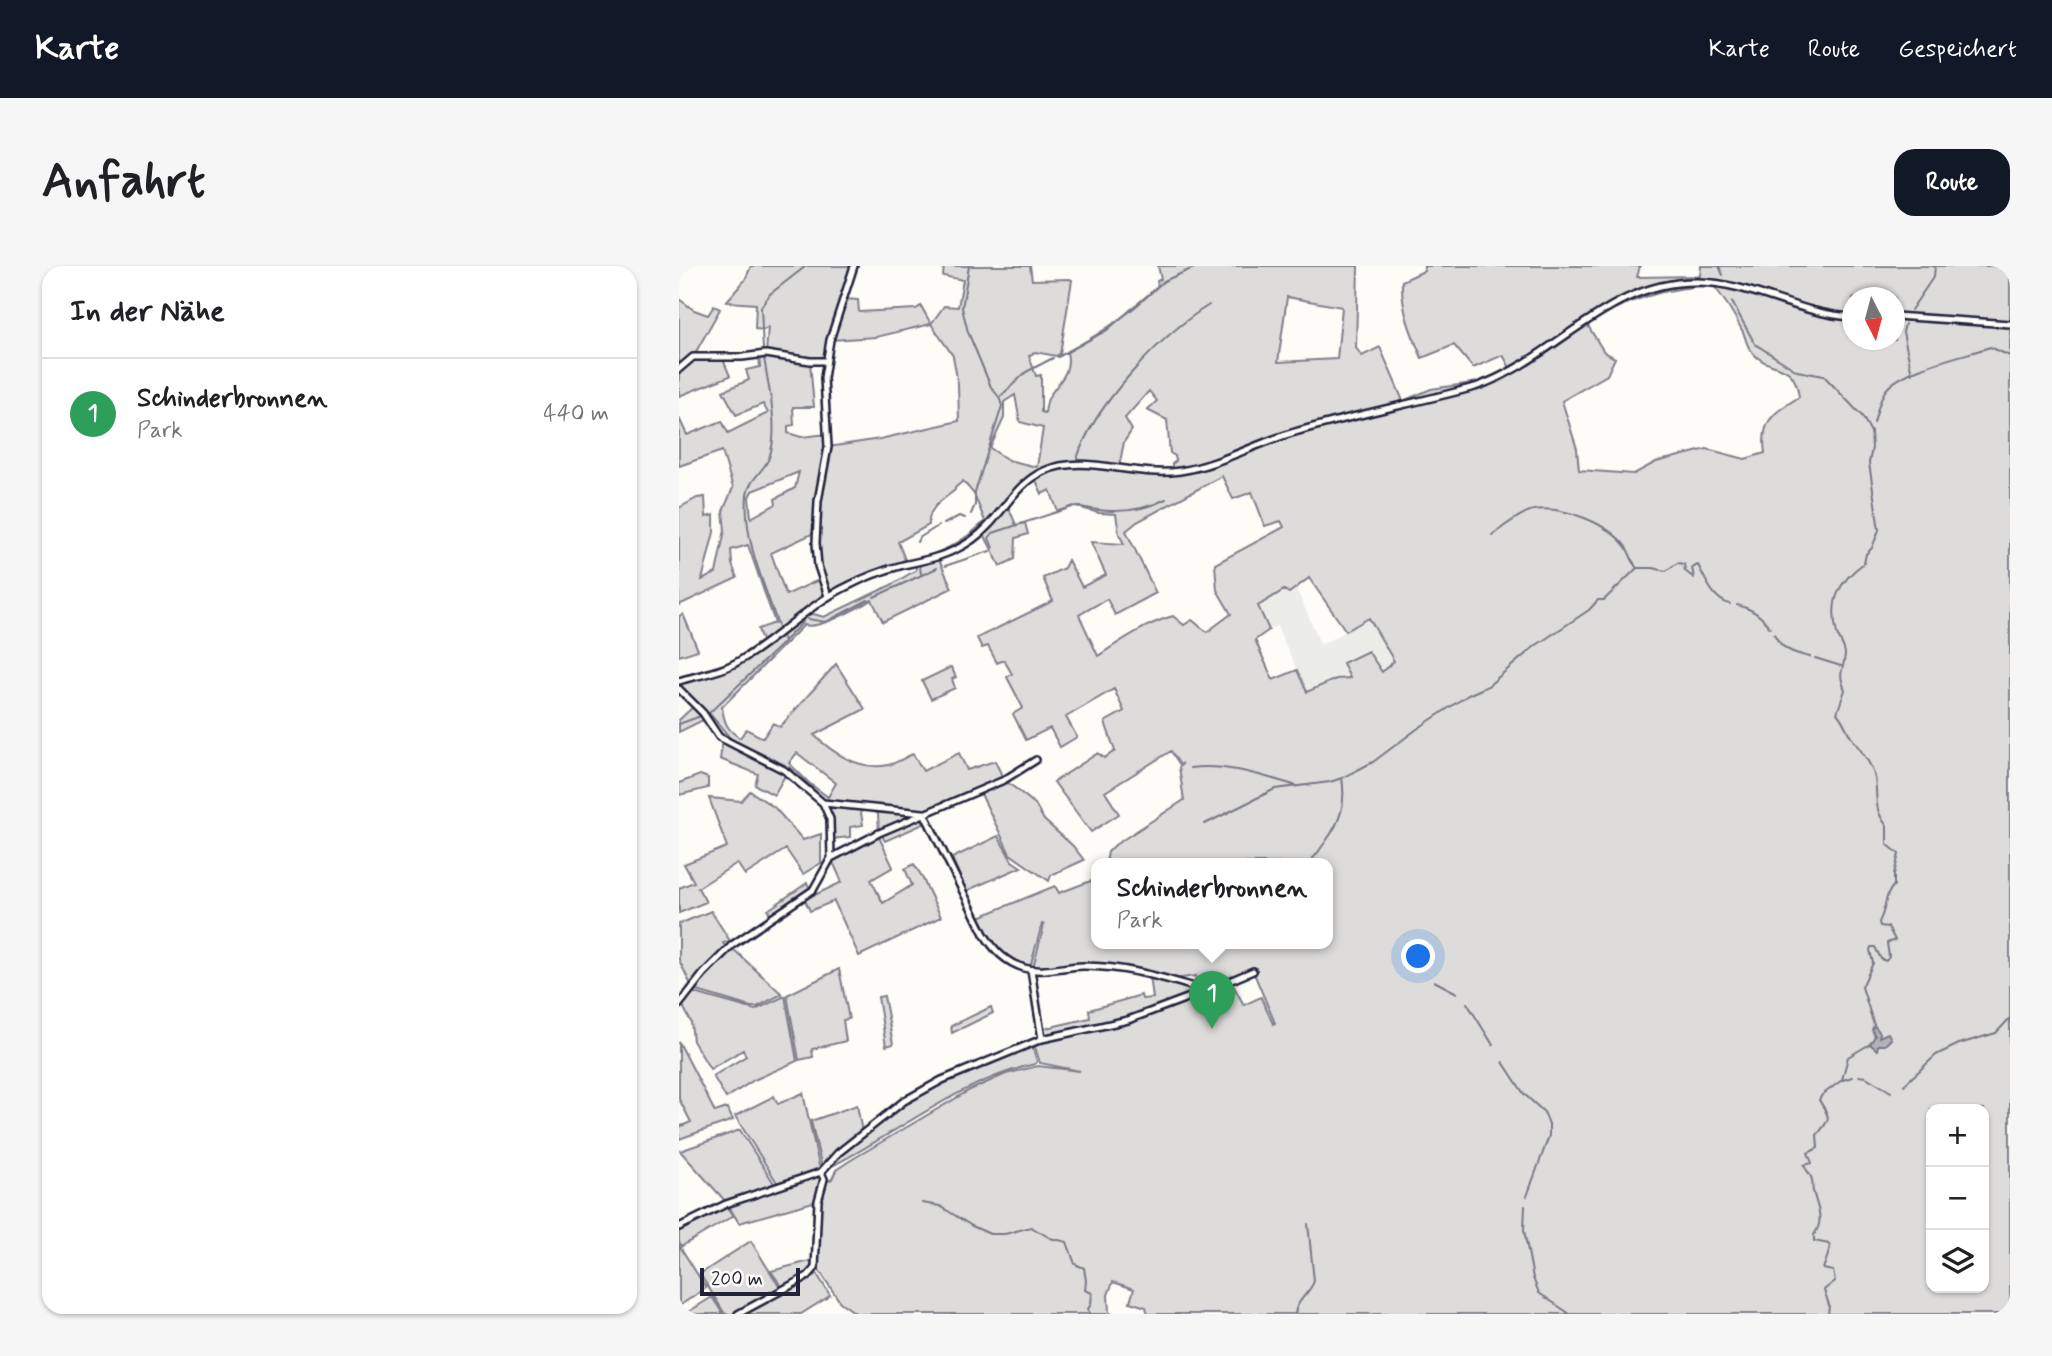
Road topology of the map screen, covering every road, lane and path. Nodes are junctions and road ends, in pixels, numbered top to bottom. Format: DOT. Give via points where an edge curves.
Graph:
graph roads {
  1 [pos="854,266"];
  2 [pos="1842,315"];
  3 [pos="1905,317"];
  4 [pos="2010,324"];
  5 [pos="825,361"];
  6 [pos="679,369"];
  7 [pos="828,596"];
  8 [pos="679,681"];
  9 [pos="679,689"];
  10 [pos="1036,760"];
  11 [pos="824,803"];
  12 [pos="924,813"];
  13 [pos="831,858"];
  14 [pos="1031,970"];
  15 [pos="1253,971"];
  16 [pos="690,991"];
  17 [pos="679,992"];
  18 [pos="1193,996"];
  19 [pos="680,1003"];
  20 [pos="1042,1039"];
  21 [pos="821,1171"];
  22 [pos="679,1227"];
  23 [pos="738,1314"];
  1 -- 5 [label="street"];
  2 -- 7 [label="street" via="1803,310 1714,283 1660,286 1616,301 1514,372 1475,387 1296,432 1181,471 1147,473 1076,464 1045,470 1025,483 974,539"];
  3 -- 4 [label="street"];
  5 -- 6 [label="street" via="766,354 693,357"];
  5 -- 7 [label="street" via="828,447 815,543"];
  7 -- 8 [label="street" via="741,660"];
  9 -- 11 [label="street" via="719,737 785,770"];
  10 -- 12 [label="street"];
  11 -- 12 [label="street"];
  11 -- 13 [label="street" via="830,819"];
  12 -- 13 [label="street"];
  12 -- 14 [label="street" via="994,949 1004,959"];
  13 -- 16 [label="street" via="813,890 733,945"];
  14 -- 18 [label="street" via="1081,966 1134,971 1194,987"];
  14 -- 20 [label="street"];
  15 -- 18 [label="street"];
  16 -- 17 [label="street"];
  16 -- 19 [label="street"];
  18 -- 20 [label="street" via="1128,1020"];
  20 -- 21 [label="street" via="921,1091"];
  21 -- 22 [label="street" via="726,1204"];
  21 -- 23 [label="street" via="815,1269"];
}
